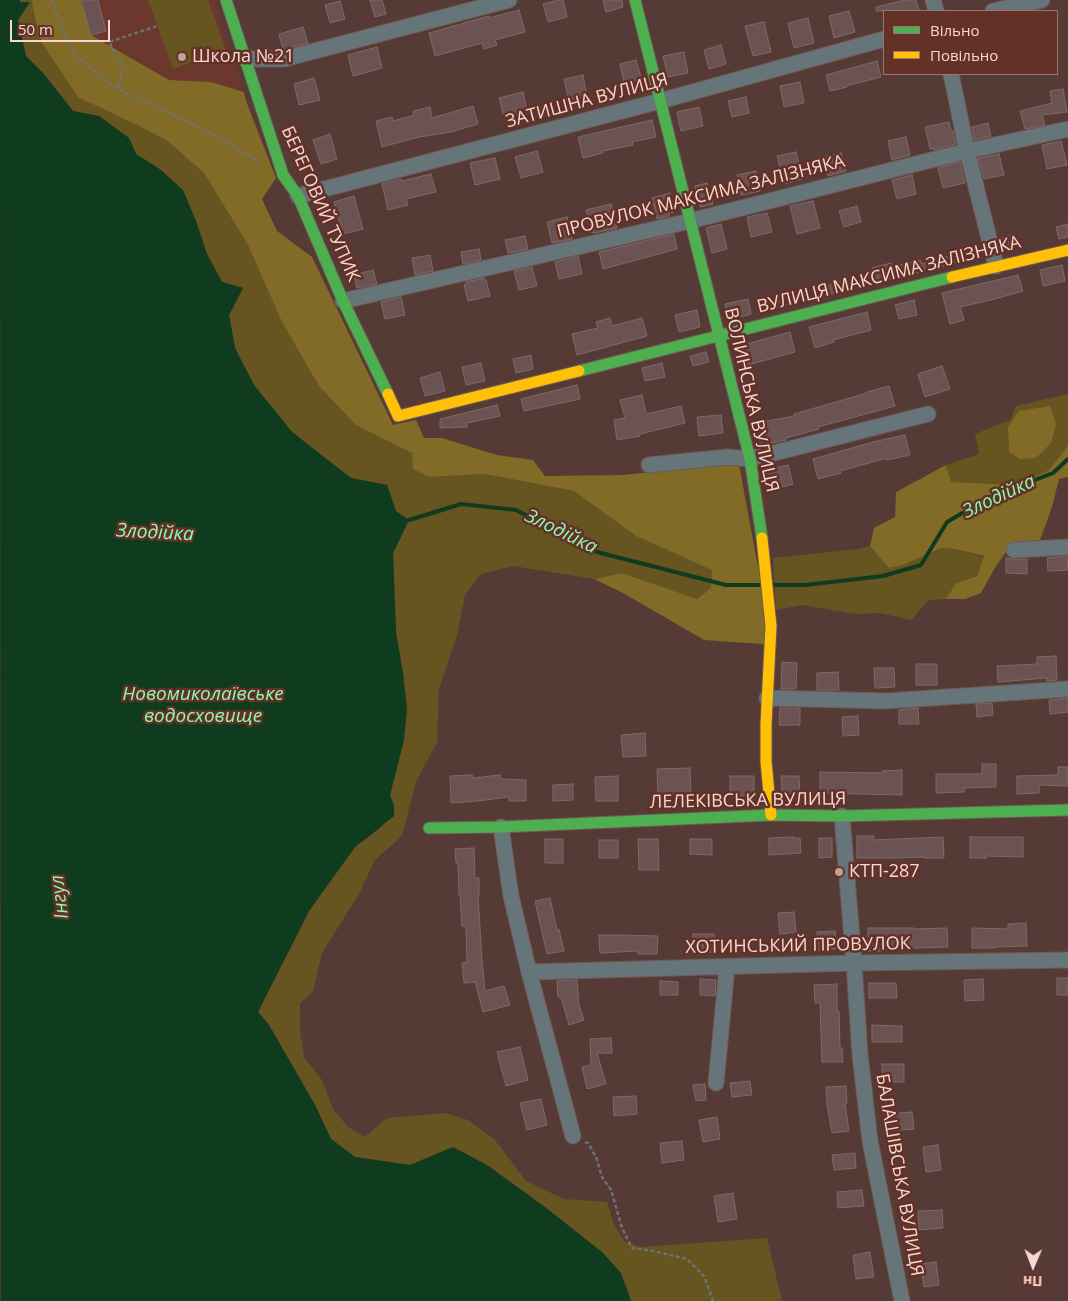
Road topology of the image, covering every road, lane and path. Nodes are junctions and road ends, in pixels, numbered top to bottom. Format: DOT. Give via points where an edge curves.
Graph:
graph roads {
  1 [pos="52,0"];
  2 [pos="226,0"];
  3 [pos="509,0"];
  4 [pos="635,0"];
  5 [pos="1042,0"];
  6 [pos="997,10"];
  7 [pos="157,26"];
  8 [pos="883,39"];
  9 [pos="245,59"];
  10 [pos="951,75"];
  11 [pos="118,90"];
  12 [pos="660,101"];
  13 [pos="1068,129"];
  14 [pos="967,151"];
  15 [pos="283,175"];
  16 [pos="298,196"];
  17 [pos="690,221"];
  18 [pos="1068,250"];
  19 [pos="996,266"];
  20 [pos="344,301"];
  21 [pos="720,335"];
  22 [pos="928,414"];
  23 [pos="398,416"];
  24 [pos="750,459"];
  25 [pos="650,465"];
  26 [pos="1068,547"];
  27 [pos="1014,550"];
  28 [pos="1068,689"];
  29 [pos="767,698"];
  30 [pos="1068,810"];
  31 [pos="771,816"];
  32 [pos="842,816"];
  33 [pos="501,827"];
  34 [pos="429,828"];
  35 [pos="1068,960"];
  36 [pos="854,963"];
  37 [pos="728,966"];
  38 [pos="529,972"];
  39 [pos="716,1083"];
  40 [pos="573,1136"];
  41 [pos="713,1301"];
  42 [pos="902,1301"];
  1 -- 11 [label="path" via="74,56"];
  2 -- 9 [label="street, БЕРЕГОВИЙ ТУПИК"];
  3 -- 9 [label="street" via="284,59"];
  4 -- 12 [label="street, ВОЛИНСЬКА ВУЛИЦЯ"];
  5 -- 6 [label="street"];
  7 -- 11 [label="path" via="109,42 123,66"];
  8 -- 12 [label="street, ЗАТИШНА ВУЛИЦЯ"];
  9 -- 15 [label="street, БЕРЕГОВИЙ ТУПИК"];
  10 -- 14 [label="street"];
  11 -- 15 [label="path" via="195,125"];
  12 -- 16 [label="street, ЗАТИШНА ВУЛИЦЯ"];
  12 -- 17 [label="street, ВОЛИНСЬКА ВУЛИЦЯ"];
  13 -- 14 [label="street, ПРОВУЛОК МАКСИМА ЗАЛІЗНЯКА"];
  14 -- 17 [label="street, ПРОВУЛОК МАКСИМА ЗАЛІЗНЯКА"];
  14 -- 19 [label="street"];
  15 -- 16 [label="street, БЕРЕГОВИЙ ТУПИК"];
  16 -- 20 [label="street, БЕРЕГОВИЙ ТУПИК"];
  17 -- 20 [label="street, ПРОВУЛОК МАКСИМА ЗАЛІЗНЯКА"];
  17 -- 21 [label="street, ВОЛИНСЬКА ВУЛИЦЯ"];
  18 -- 19 [label="street, ВУЛИЦЯ МАКСИМА ЗАЛІЗНЯКА"];
  19 -- 21 [label="street, ВУЛИЦЯ МАКСИМА ЗАЛІЗНЯКА"];
  20 -- 23 [label="street, БЕРЕГОВИЙ ТУПИК"];
  21 -- 23 [label="street, ВУЛИЦЯ МАКСИМА ЗАЛІЗНЯКА"];
  21 -- 24 [label="street, ВОЛИНСЬКА ВУЛИЦЯ"];
  22 -- 24 [label="street"];
  24 -- 25 [label="street" via="728,457"];
  24 -- 29 [label="street, ВОЛИНСЬКА ВУЛИЦЯ" via="771,626"];
  26 -- 27 [label="street"];
  28 -- 29 [label="street" via="886,701"];
  29 -- 31 [label="street, ВОЛИНСЬКА ВУЛИЦЯ" via="766,760"];
  30 -- 32 [label="street, ЛЕЛЕКІВСЬКА ВУЛИЦЯ"];
  31 -- 32 [label="street, ЛЕЛЕКІВСЬКА ВУЛИЦЯ"];
  31 -- 33 [label="street, ЛЕЛЕКІВСЬКА ВУЛИЦЯ"];
  32 -- 36 [label="street, БАЛАШІВСЬКА ВУЛИЦЯ"];
  33 -- 34 [label="street, ЛЕЛЕКІВСЬКА ВУЛИЦЯ"];
  33 -- 38 [label="street" via="511,896"];
  35 -- 36 [label="street, ХОТИНСЬКИЙ ПРОВУЛОК"];
  36 -- 37 [label="street, ХОТИНСЬКИЙ ПРОВУЛОК"];
  36 -- 42 [label="street, БАЛАШІВСЬКА ВУЛИЦЯ" via="870,1141"];
  37 -- 38 [label="street, ХОТИНСЬКИЙ ПРОВУЛОК"];
  37 -- 39 [label="street"];
  38 -- 40 [label="street"];
  40 -- 41 [label="path" via="588,1143 596,1157 632,1248 687,1259 704,1276"];
}
